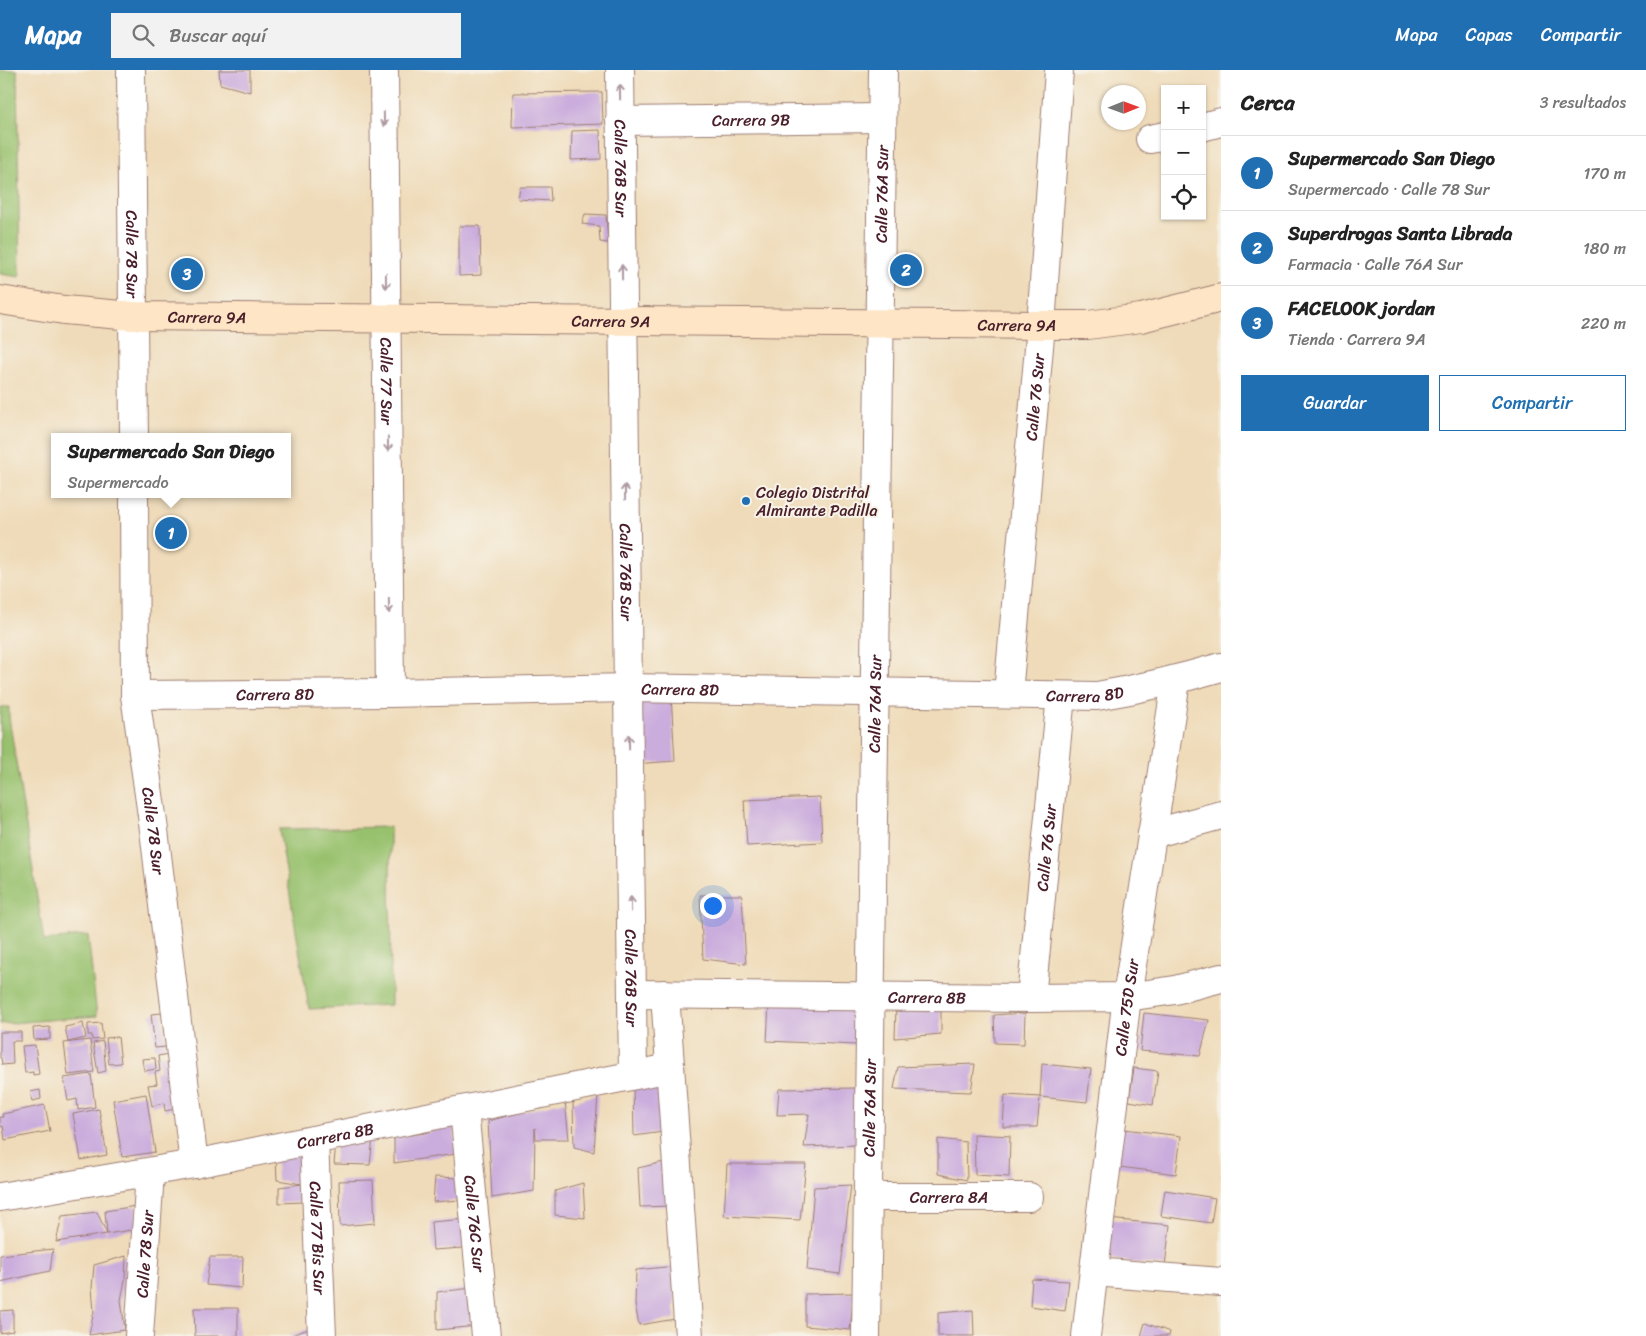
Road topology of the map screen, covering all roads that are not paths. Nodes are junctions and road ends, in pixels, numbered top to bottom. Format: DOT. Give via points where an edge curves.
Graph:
graph roads {
  1 [pos="131,70"];
  2 [pos="384,70"];
  3 [pos="620,70"];
  4 [pos="883,70"];
  5 [pos="1059,70"];
  6 [pos="882,118"];
  7 [pos="620,121"];
  8 [pos="1221,122"];
  9 [pos="1206,126"];
  10 [pos="1221,298"];
  11 [pos="0,300"];
  12 [pos="133,316"];
  13 [pos="386,318"];
  14 [pos="623,321"];
  15 [pos="880,323"];
  16 [pos="1041,325"];
  17 [pos="134,433"];
  18 [pos="134,498"];
  19 [pos="1221,667"];
  20 [pos="1176,680"];
  21 [pos="628,688"];
  22 [pos="390,693"];
  23 [pos="875,693"];
  24 [pos="1008,694"];
  25 [pos="135,695"];
  26 [pos="1061,696"];
  27 [pos="1221,815"];
  28 [pos="1152,834"];
  29 [pos="1221,978"];
  30 [pos="632,994"];
  31 [pos="665,994"];
  32 [pos="871,997"];
  33 [pos="1126,997"];
  34 [pos="1030,998"];
  35 [pos="670,1068"];
  36 [pos="633,1075"];
  37 [pos="464,1110"];
  38 [pos="314,1140"];
  39 [pos="194,1164"];
  40 [pos="150,1173"];
  41 [pos="0,1197"];
  42 [pos="868,1197"];
  43 [pos="1029,1198"];
  44 [pos="1094,1272"];
  45 [pos="1221,1282"];
  46 [pos="139,1336"];
  47 [pos="322,1336"];
  48 [pos="486,1336"];
  49 [pos="689,1336"];
  50 [pos="866,1336"];
  51 [pos="1086,1336"];
  1 -- 12 [label="street, Calle 78 Sur"];
  2 -- 13 [label="street, Calle 77 Sur, one-way"];
  7 -- 3 [label="street, Calle 76B Sur, one-way"];
  4 -- 6 [label="street, Calle 76A Sur"];
  5 -- 16 [label="street, Calle 76 Sur"];
  6 -- 7 [label="street, Carrera 9B"];
  6 -- 15 [label="street, Calle 76A Sur"];
  14 -- 7 [label="street, Calle 76B Sur, one-way"];
  8 -- 9 [label="street"];
  10 -- 16 [label="street, Carrera 9A" via="1141,318 1088,325"];
  11 -- 12 [label="street, Carrera 9A"];
  12 -- 13 [label="street, Carrera 9A"];
  12 -- 17 [label="street, Calle 78 Sur"];
  13 -- 14 [label="street, Carrera 9A"];
  13 -- 22 [label="street, Calle 77 Sur, one-way"];
  14 -- 15 [label="street, Carrera 9A"];
  21 -- 14 [label="street, Calle 76B Sur, one-way"];
  15 -- 16 [label="street, Carrera 9A"];
  15 -- 23 [label="street, Calle 76A Sur"];
  16 -- 24 [label="street, Calle 76 Sur"];
  18 -- 25 [label="street, Calle 78 Sur"];
  19 -- 20 [label="street, Carrera 8D"];
  20 -- 26 [label="street, Carrera 8D" via="1097,696"];
  20 -- 28 [label="street, Calle 75D Sur"];
  21 -- 22 [label="street, Carrera 8D"];
  21 -- 23 [label="street, Carrera 8D"];
  30 -- 21 [label="street, Calle 76B Sur, one-way"];
  22 -- 25 [label="street, Carrera 8D"];
  23 -- 24 [label="street, Carrera 8D"];
  23 -- 32 [label="street, Calle 76A Sur"];
  24 -- 26 [label="street, Carrera 8D"];
  25 -- 39 [label="street, Calle 78 Sur"];
  26 -- 34 [label="street, Calle 76 Sur"];
  27 -- 28 [label="street"];
  28 -- 33 [label="street, Calle 75D Sur"];
  29 -- 33 [label="street, Carrera 8B" via="1175,990"];
  30 -- 31 [label="street, Carrera 8B"];
  30 -- 36 [label="street, Calle 76B Sur"];
  31 -- 32 [label="street, Carrera 8B"];
  31 -- 35 [label="street, Calle 76B Sur"];
  32 -- 34 [label="street, Carrera 8B"];
  32 -- 42 [label="street, Calle 76A Sur"];
  33 -- 34 [label="street, Carrera 8B"];
  33 -- 44 [label="street, Calle 75D Sur"];
  35 -- 36 [label="street, Carrera 8B"];
  35 -- 49 [label="street, Calle 76B Sur"];
  36 -- 37 [label="street, Carrera 8B"];
  37 -- 38 [label="street, Carrera 8B"];
  37 -- 48 [label="street, Calle 76C Sur"];
  38 -- 39 [label="street, Carrera 8B"];
  38 -- 47 [label="street, Calle 77 Bis Sur"];
  39 -- 40 [label="street, Carrera 8B"];
  40 -- 41 [label="street, Carrera 8B"];
  40 -- 46 [label="street, Calle 78 Sur"];
  42 -- 43 [label="street, Carrera 8A"];
  42 -- 50 [label="street, Calle 76A Sur"];
  44 -- 45 [label="street"];
  44 -- 51 [label="street, Calle 75D Sur"];
}
